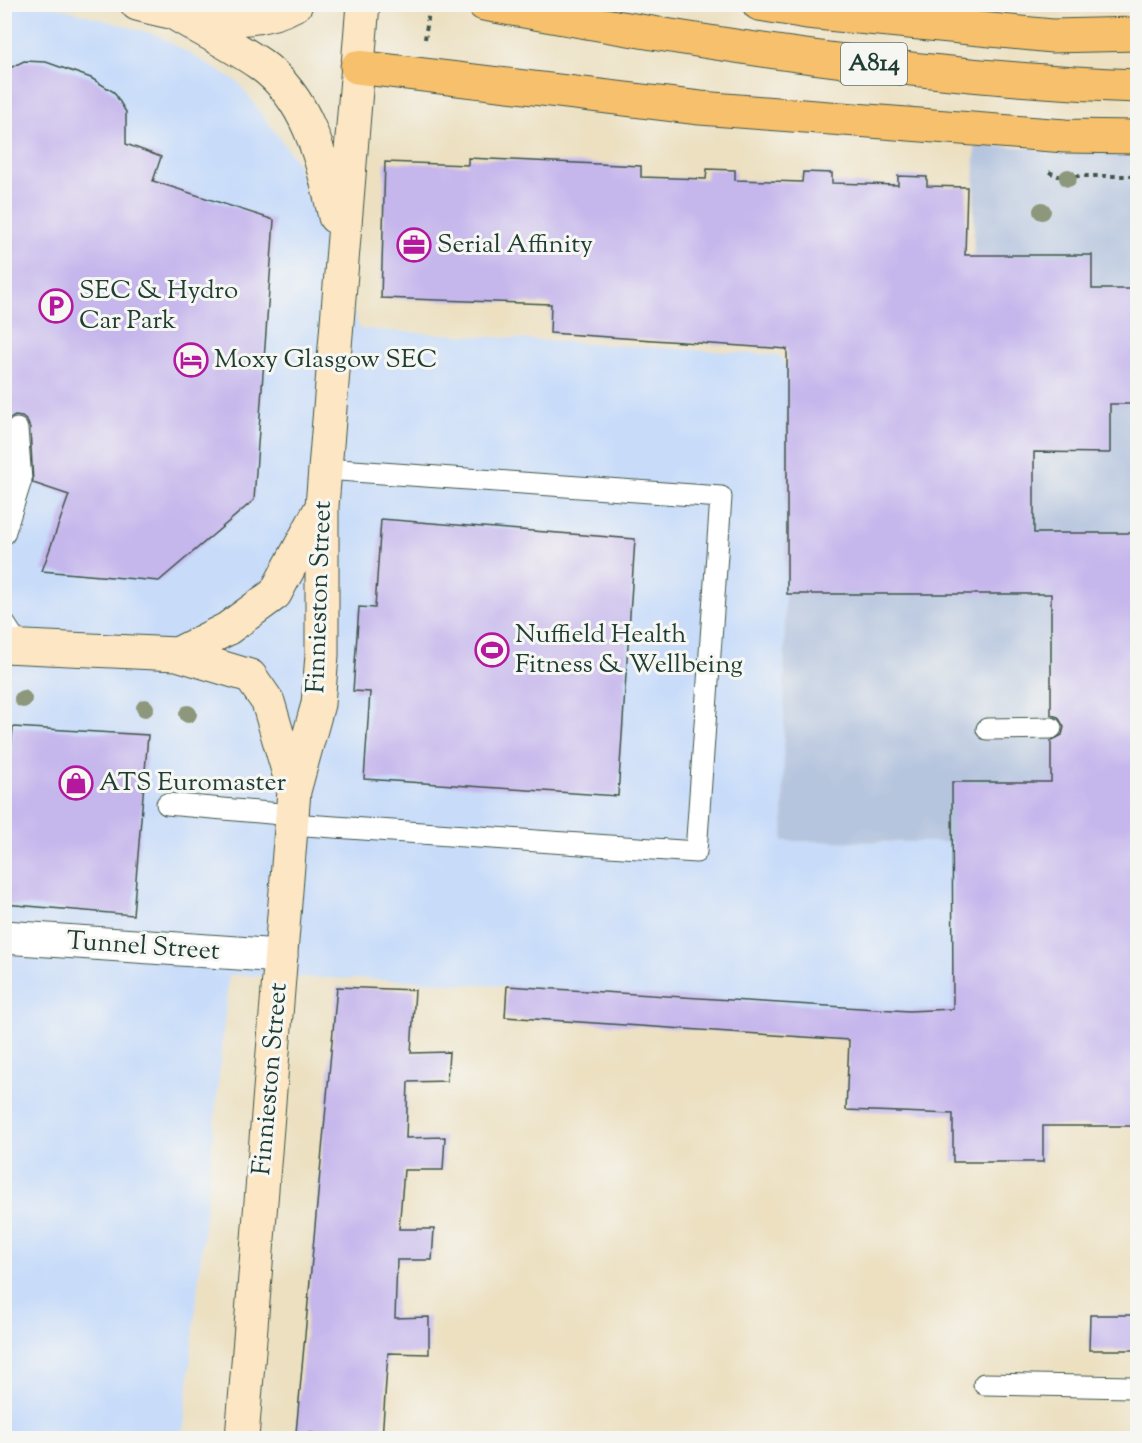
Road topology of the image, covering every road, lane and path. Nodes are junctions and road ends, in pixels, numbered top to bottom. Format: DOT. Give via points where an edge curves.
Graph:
graph roads {
  1 [pos="137,4"];
  2 [pos="296,4"];
  3 [pos="363,4"];
  4 [pos="430,4"];
  5 [pos="484,4"];
  6 [pos="759,4"];
  7 [pos="177,15"];
  8 [pos="1137,34"];
  9 [pos="424,44"];
  10 [pos="357,67"];
  11 [pos="1137,86"];
  12 [pos="1137,137"];
  13 [pos="342,249"];
  14 [pos="17,429"];
  15 [pos="325,469"];
  16 [pos="322,506"];
  17 [pos="4,534"];
  18 [pos="10,638"];
  19 [pos="177,654"];
  20 [pos="1051,728"];
  21 [pos="987,729"];
  22 [pos="167,804"];
  23 [pos="293,810"];
  24 [pos="4,937"];
  25 [pos="281,956"];
  26 [pos="984,1384"];
  27 [pos="1131,1387"];
  28 [pos="242,1438"];
  1 -- 7 [label="street"];
  2 -- 7 [label="street" via="244,20"];
  3 -- 10 [label="street, Finnieston Street"];
  4 -- 9 [label="path"];
  5 -- 11 [label="main road, A814" via="687,40 851,62"];
  6 -- 8 [label="main road, A814" via="1052,36"];
  7 -- 13 [label="street" via="261,65 296,103 321,155"];
  10 -- 12 [label="main road" via="700,108 1065,136"];
  10 -- 13 [label="street, Finnieston Street"];
  13 -- 15 [label="street, Finnieston Street"];
  14 -- 17 [label="lane" via="21,480"];
  15 -- 16 [label="street, Finnieston Street"];
  15 -- 23 [label="lane" via="721,497 696,852"];
  16 -- 19 [label="street" via="275,594 227,629"];
  16 -- 23 [label="street, Finnieston Street" via="322,655 318,704"];
  18 -- 19 [label="street"];
  19 -- 23 [label="street" via="250,676 268,702"];
  20 -- 21 [label="lane"];
  22 -- 23 [label="lane"];
  23 -- 25 [label="street, Finnieston Street"];
  24 -- 25 [label="street, Tunnel Street"];
  25 -- 28 [label="street, Finnieston Street"];
  26 -- 27 [label="lane"];
}
